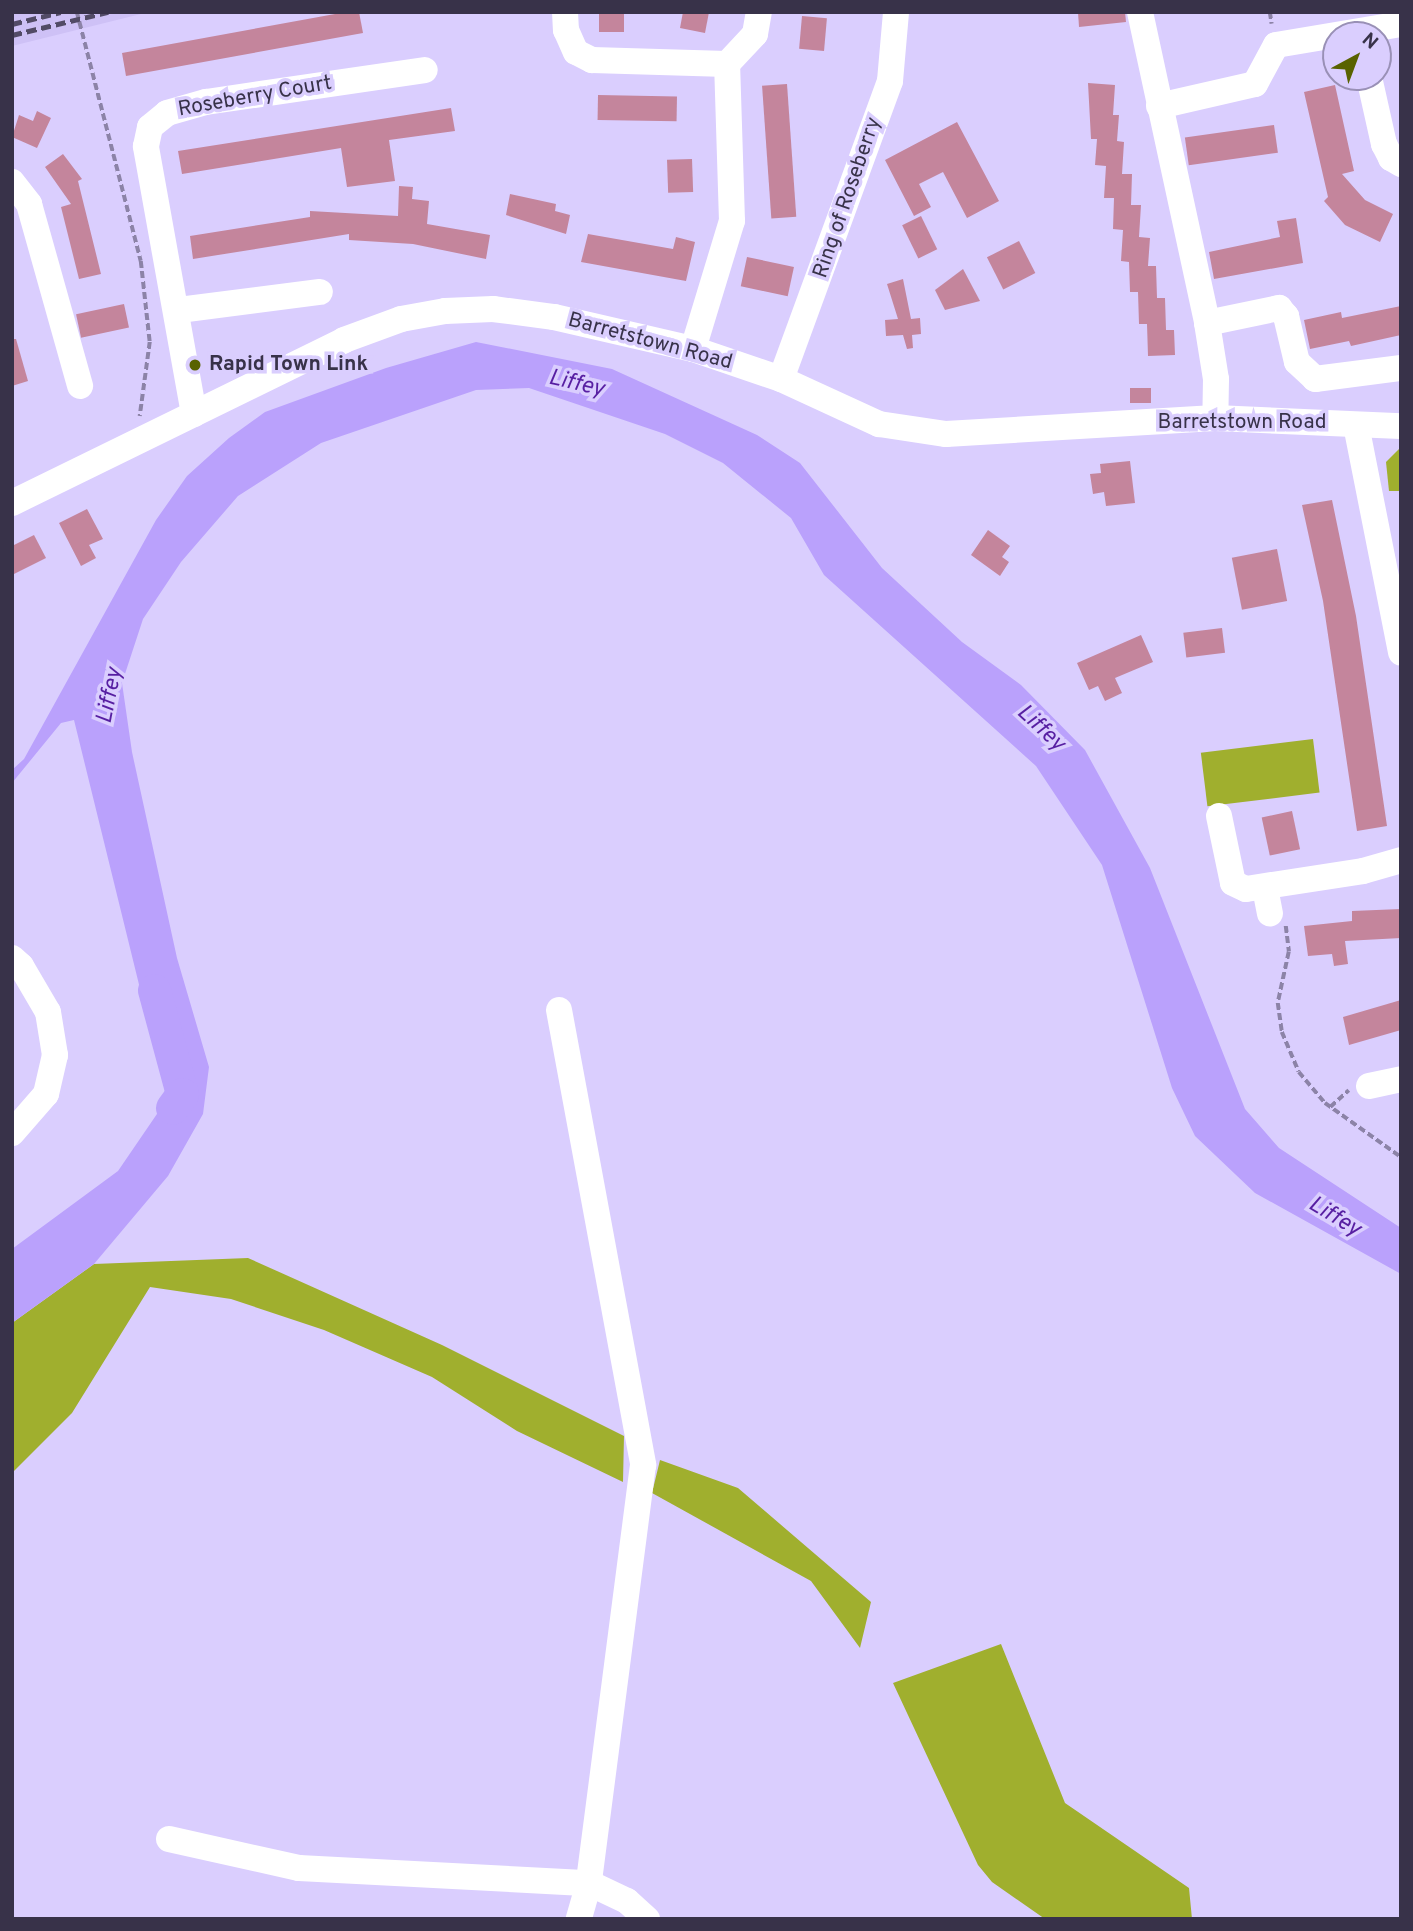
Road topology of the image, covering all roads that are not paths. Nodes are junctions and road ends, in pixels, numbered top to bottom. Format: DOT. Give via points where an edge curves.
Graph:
graph roads {
  1 [pos="565,12"];
  2 [pos="759,12"];
  3 [pos="896,12"];
  4 [pos="1140,12"];
  5 [pos="1322,38"];
  6 [pos="727,64"];
  7 [pos="425,70"];
  8 [pos="1372,91"];
  9 [pos="1159,106"];
  10 [pos="1401,164"];
  11 [pos="12,182"];
  12 [pos="320,292"];
  13 [pos="179,310"];
  14 [pos="1207,323"];
  15 [pos="692,349"];
  16 [pos="1401,368"];
  17 [pos="781,379"];
  18 [pos="80,386"];
  19 [pos="194,414"];
  20 [pos="1215,418"];
  21 [pos="1356,425"];
  22 [pos="1401,426"];
  23 [pos="12,503"];
  24 [pos="1401,653"];
  25 [pos="1219,816"];
  26 [pos="1401,860"];
  27 [pos="12,958"];
  28 [pos="559,1010"];
  29 [pos="1401,1079"];
  30 [pos="1369,1086"];
  31 [pos="12,1133"];
  32 [pos="169,1839"];
  33 [pos="589,1883"];
  34 [pos="579,1919"];
  35 [pos="647,1919"];
  1 -- 6 [label="street" via="566,30 576,52 592,60"];
  2 -- 6 [label="street" via="755,34"];
  3 -- 17 [label="street, Ring of Roseberry" via="890,81"];
  4 -- 9 [label="street"];
  5 -- 9 [label="street" via="1276,45 1255,84"];
  6 -- 15 [label="street" via="732,221"];
  7 -- 13 [label="street, Roseberry Court" via="206,102 167,113 150,127 146,146"];
  8 -- 10 [label="street" via="1384,144 1391,158"];
  9 -- 14 [label="street"];
  11 -- 18 [label="street" via="29,204"];
  12 -- 13 [label="street"];
  13 -- 19 [label="street, Roseberry Court"];
  14 -- 16 [label="street" via="1279,308 1286,316 1297,362 1315,379"];
  14 -- 20 [label="street" via="1216,379"];
  15 -- 17 [label="street, Barretstown Road"];
  15 -- 19 [label="street, Barretstown Road" via="554,317 493,309 445,311 401,319 344,340"];
  17 -- 20 [label="street, Barretstown Road" via="879,424 946,434"];
  19 -- 23 [label="street, Barretstown Road"];
  20 -- 21 [label="street, Barretstown Road"];
  21 -- 22 [label="street, Barretstown Road"];
  21 -- 24 [label="street"];
  25 -- 26 [label="street" via="1233,883 1267,901"];
  27 -- 31 [label="street" via="48,1012 55,1055 46,1094"];
  28 -- 33 [label="street" via="643,1465"];
  29 -- 30 [label="street"];
  32 -- 33 [label="street" via="299,1868"];
  33 -- 34 [label="street"];
  33 -- 35 [label="street" via="627,1901"];
}
